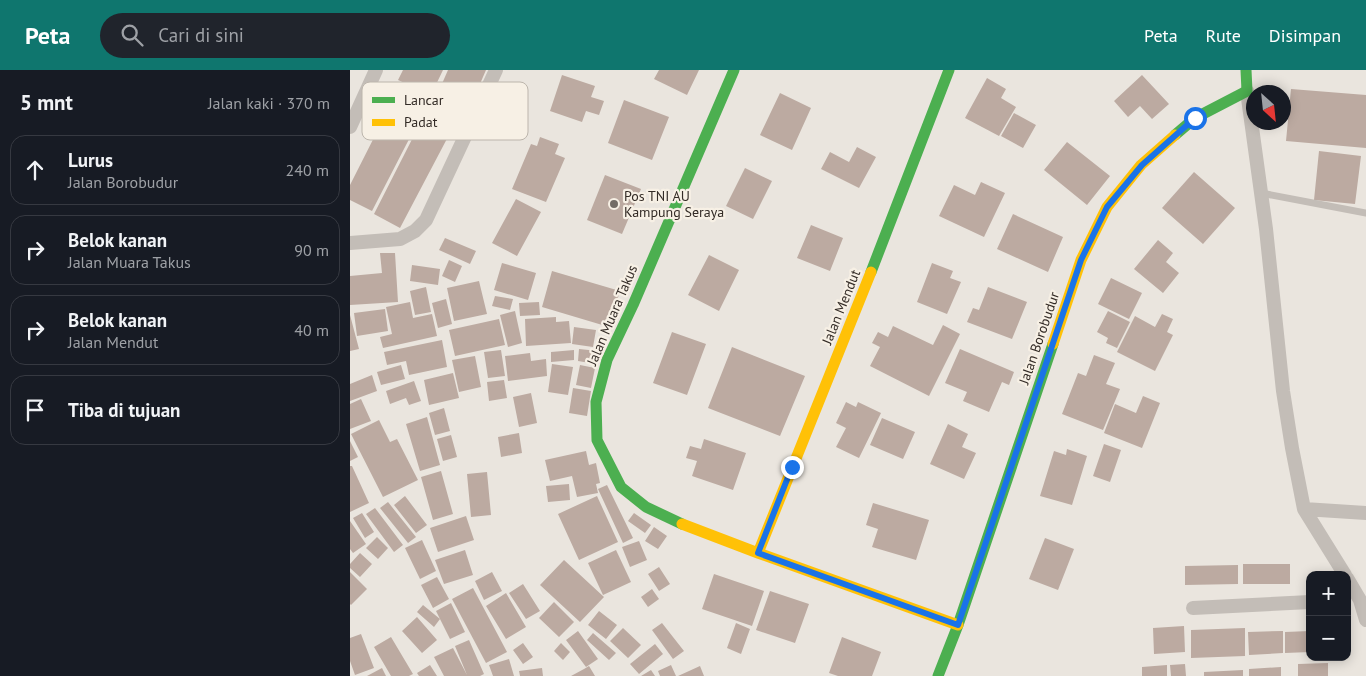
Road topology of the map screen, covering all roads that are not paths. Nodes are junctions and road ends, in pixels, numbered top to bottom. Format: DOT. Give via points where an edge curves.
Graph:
graph roads {
  1 [pos="376,70"];
  2 [pos="496,70"];
  3 [pos="734,70"];
  4 [pos="949,70"];
  5 [pos="1246,70"];
  6 [pos="371,82"];
  7 [pos="490,82"];
  8 [pos="1247,85"];
  9 [pos="1246,92"];
  10 [pos="362,101"];
  11 [pos="350,127"];
  12 [pos="1252,130"];
  13 [pos="463,140"];
  14 [pos="1261,193"];
  15 [pos="1366,213"];
  16 [pos="350,244"];
  17 [pos="1304,509"];
  18 [pos="1366,513"];
  19 [pos="758,553"];
  20 [pos="1343,571"];
  21 [pos="1353,600"];
  22 [pos="1306,602"];
  23 [pos="1193,608"];
  24 [pos="1366,620"];
  25 [pos="958,625"];
  26 [pos="938,676"];
  1 -- 6 [label="street"];
  2 -- 7 [label="street"];
  3 -- 19 [label="street, Jalan Muara Takus" via="607,360 596,402 597,440 621,487 646,507"];
  4 -- 19 [label="street, Jalan Mendut"];
  5 -- 8 [label="street"];
  9 -- 25 [label="street, Jalan Borobudur" via="1195,118 1142,165 1107,207 1081,260"];
  10 -- 11 [label="street"];
  12 -- 14 [label="street"];
  13 -- 16 [label="street" via="426,220 400,239"];
  14 -- 15 [label="lane"];
  14 -- 17 [label="street" via="1283,391"];
  17 -- 18 [label="street"];
  17 -- 20 [label="street"];
  19 -- 25 [label="street, Jalan Muara Takus"];
  21 -- 24 [label="street"];
  22 -- 23 [label="street"];
  25 -- 26 [label="street, Jalan Borobudur"];
}
